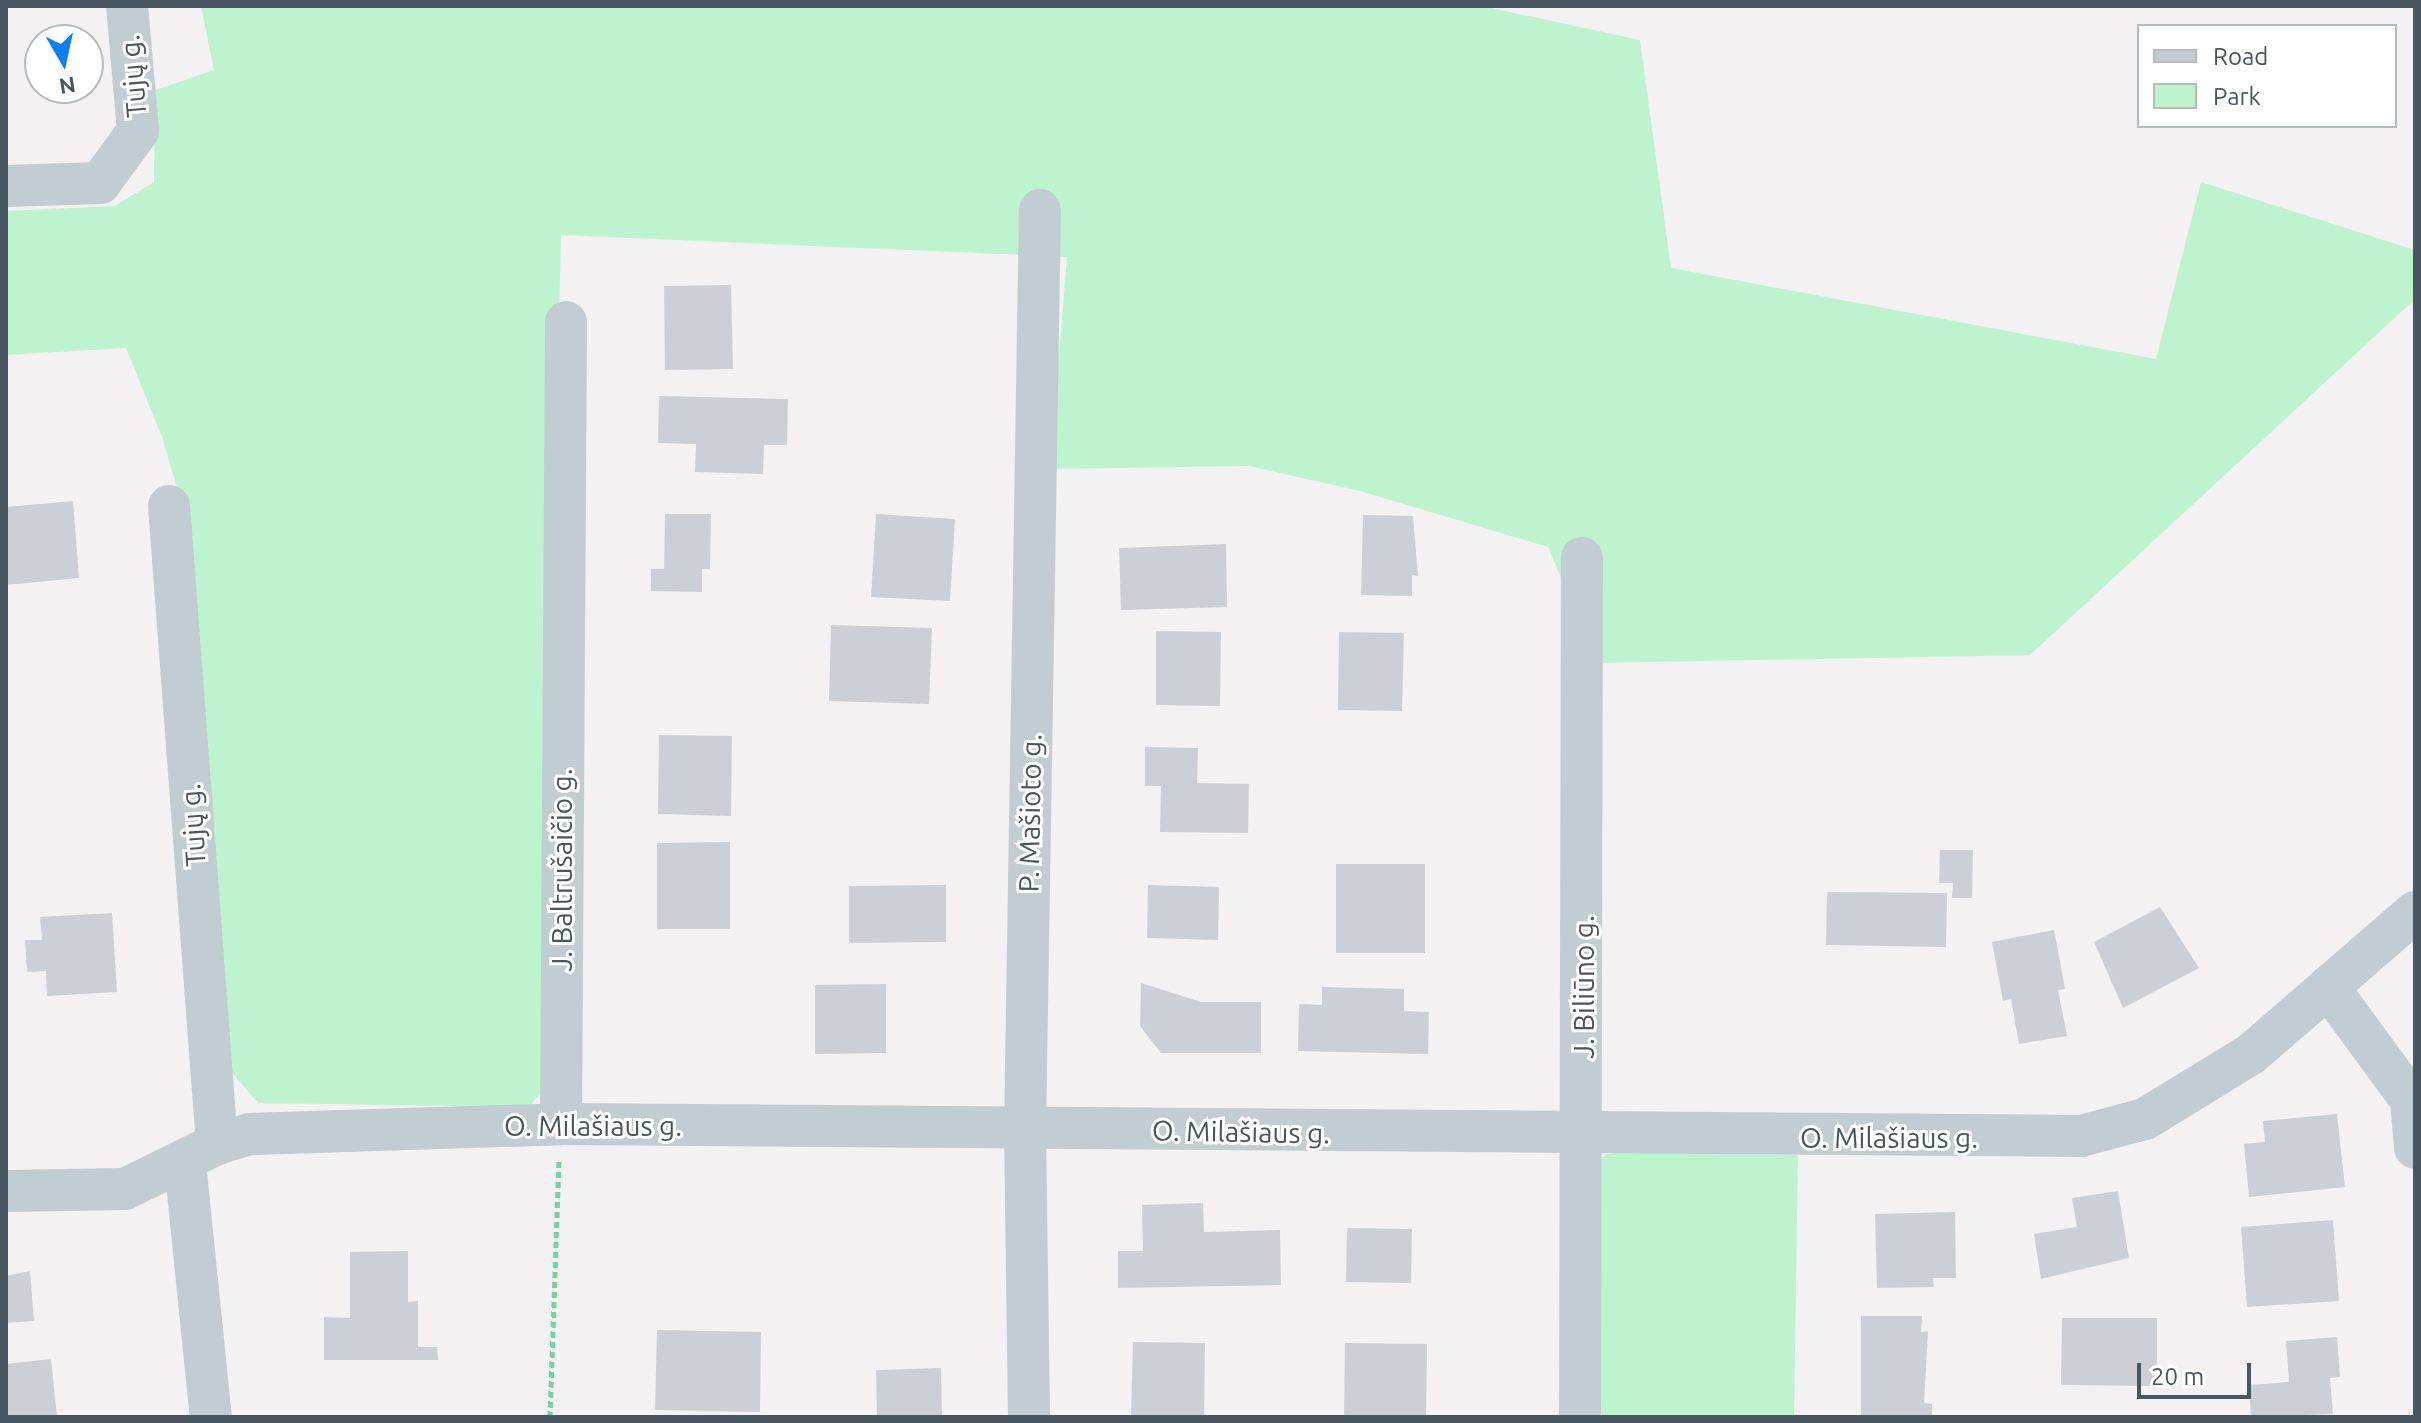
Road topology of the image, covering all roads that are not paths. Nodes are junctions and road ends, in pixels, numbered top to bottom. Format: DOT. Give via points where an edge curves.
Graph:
graph roads {
  1 [pos="127,6"];
  2 [pos="6,186"];
  3 [pos="1040,210"];
  4 [pos="566,322"];
  5 [pos="169,506"];
  6 [pos="1582,558"];
  7 [pos="2415,912"];
  8 [pos="2328,987"];
  9 [pos="2413,1100"];
  10 [pos="561,1124"];
  11 [pos="1025,1130"];
  12 [pos="1584,1136"];
  13 [pos="2415,1148"];
  14 [pos="201,1154"];
  15 [pos="6,1191"];
  16 [pos="211,1417"];
  17 [pos="1029,1417"];
  18 [pos="1580,1417"];
  1 -- 2 [label="street, Tujų g." via="138,131 100,183"];
  3 -- 11 [label="street, P. Mašioto g."];
  4 -- 10 [label="street, J. Baltrušaičio g."];
  5 -- 14 [label="street, Tujų g."];
  6 -- 12 [label="street, J. Biliūno g."];
  7 -- 8 [label="street, O. Milašiaus g."];
  8 -- 9 [label="street"];
  8 -- 12 [label="street, O. Milašiaus g." via="2251,1054 2158,1111 2081,1136"];
  9 -- 13 [label="street"];
  10 -- 11 [label="street, O. Milašiaus g."];
  10 -- 14 [label="street, O. Milašiaus g." via="250,1134"];
  11 -- 12 [label="street, O. Milašiaus g."];
  11 -- 17 [label="street, P. Mašioto g."];
  12 -- 18 [label="street, J. Biliūno g."];
  14 -- 15 [label="street, O. Milašiaus g." via="125,1189"];
  14 -- 16 [label="street, Tujų g."];
}
